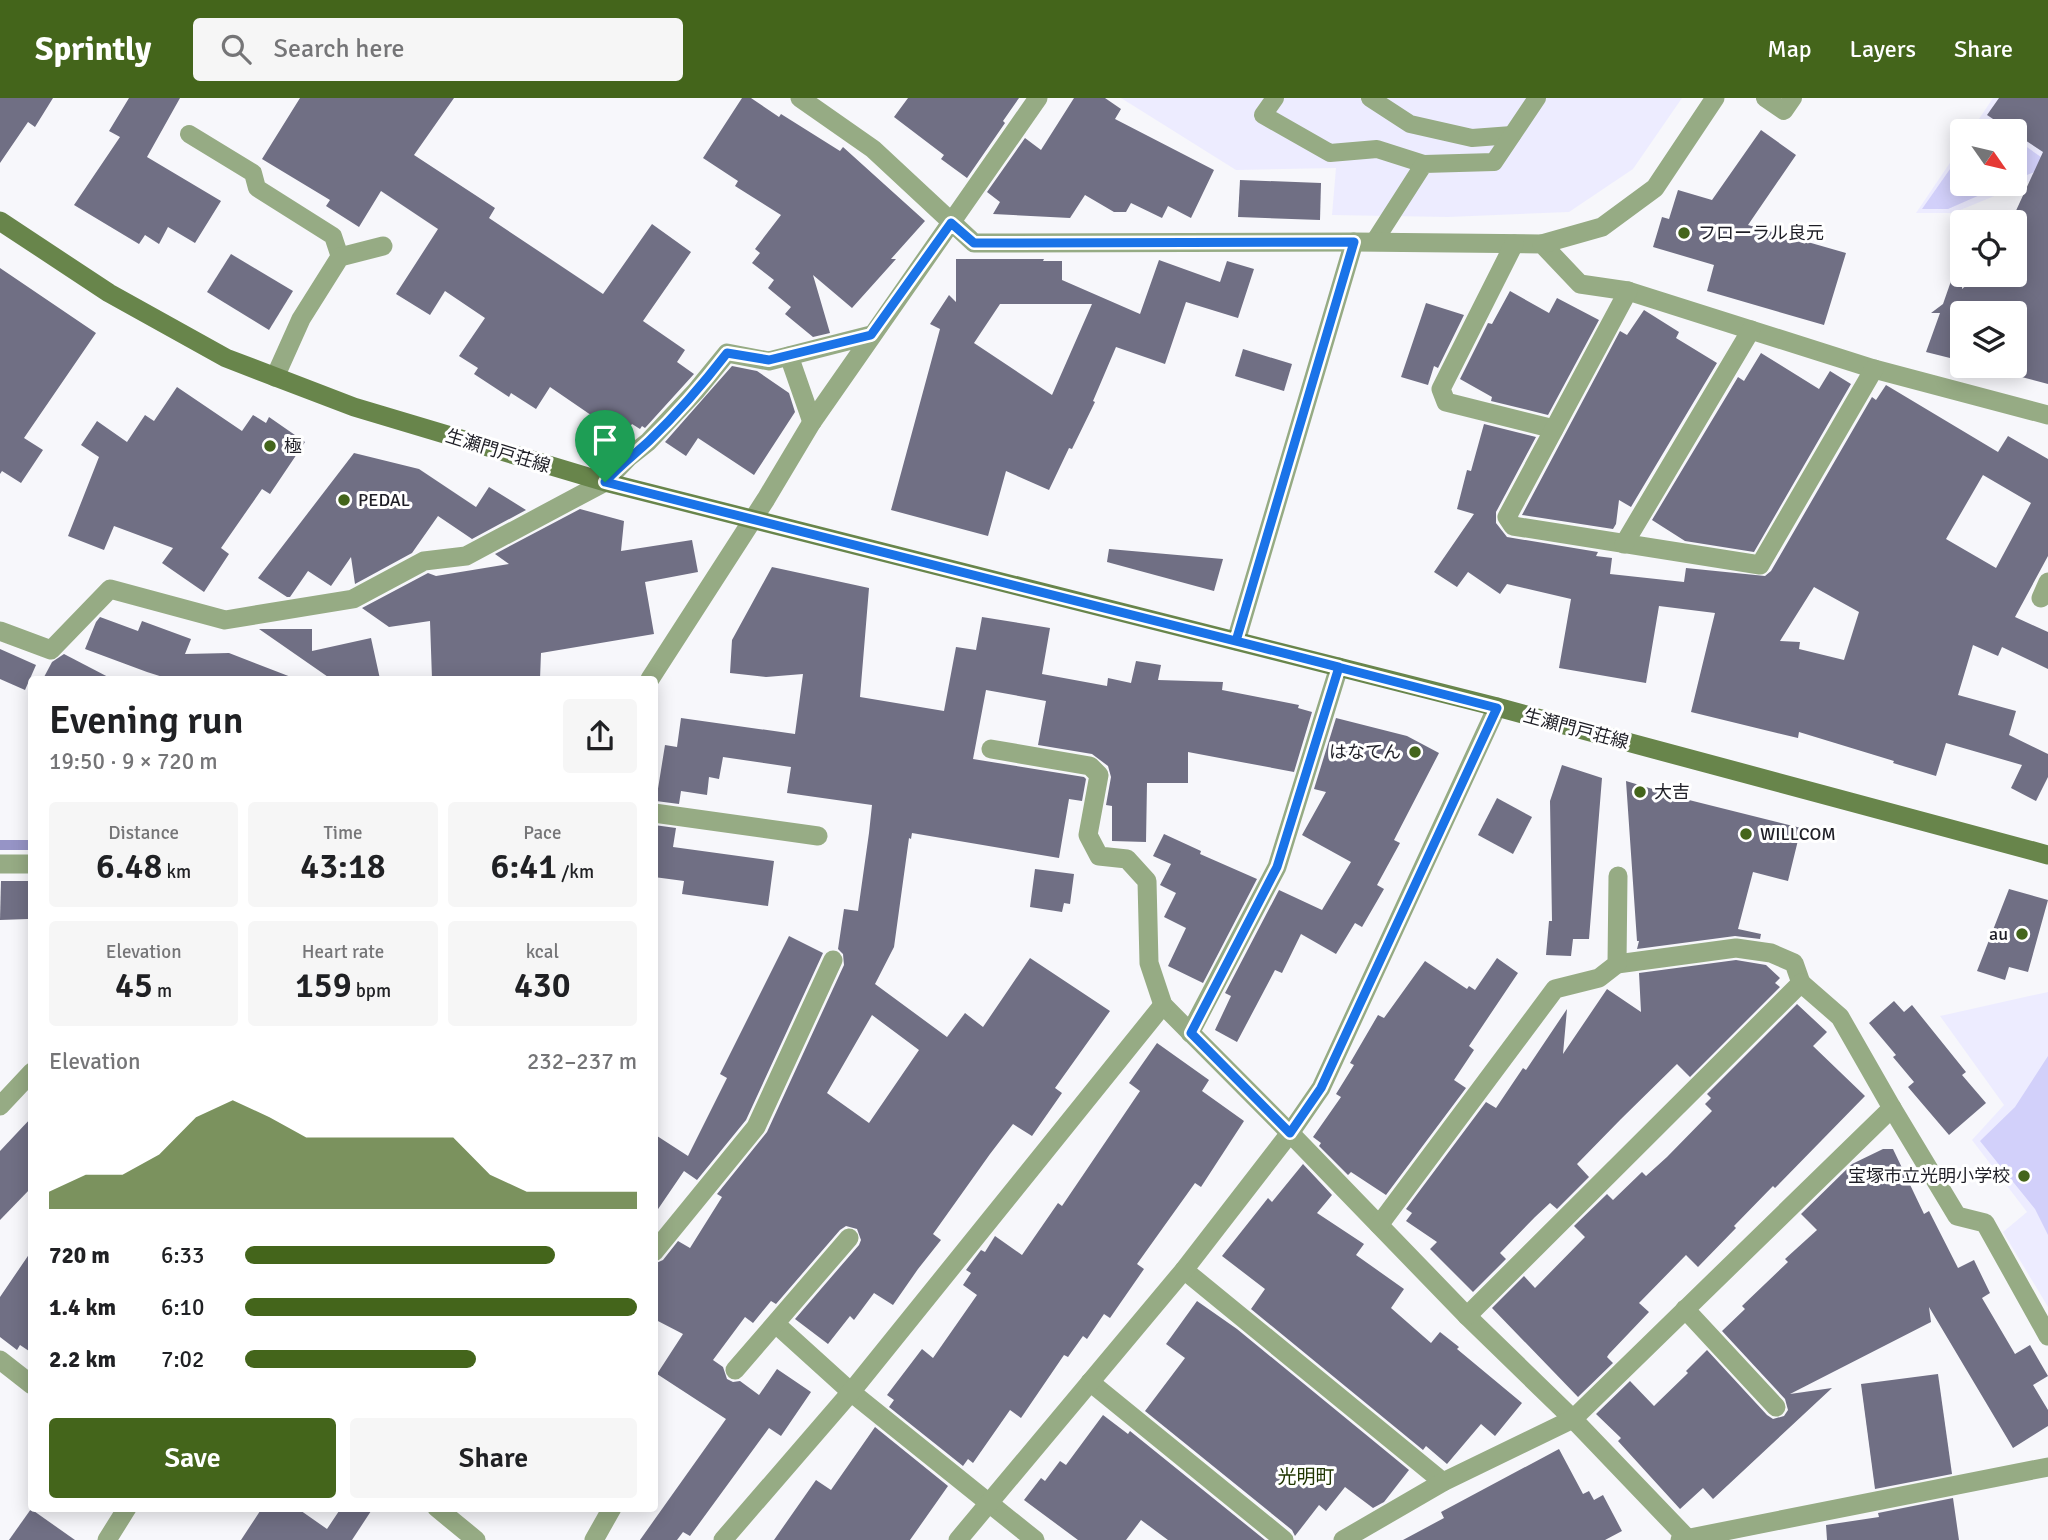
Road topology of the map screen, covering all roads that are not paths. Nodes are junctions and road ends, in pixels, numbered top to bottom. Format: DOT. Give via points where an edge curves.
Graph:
graph roads {
  1 [pos="800,98"];
  2 [pos="1038,98"];
  3 [pos="1275,98"];
  4 [pos="1370,98"];
  5 [pos="1537,98"];
  6 [pos="1715,98"];
  7 [pos="1765,98"];
  8 [pos="1793,98"];
  9 [pos="190,134"];
  10 [pos="1512,135"];
  11 [pos="1424,164"];
  12 [pos="0,221"];
  13 [pos="951,223"];
  14 [pos="1354,242"];
  15 [pos="1374,242"];
  16 [pos="1514,244"];
  17 [pos="1542,244"];
  18 [pos="383,246"];
  19 [pos="340,257"];
  20 [pos="1628,291"];
  21 [pos="1751,330"];
  22 [pos="871,335"];
  23 [pos="789,356"];
  24 [pos="1874,369"];
  25 [pos="275,377"];
  26 [pos="2048,415"];
  27 [pos="812,422"];
  28 [pos="1554,429"];
  29 [pos="605,482"];
  30 [pos="752,519"];
  31 [pos="1624,544"];
  32 [pos="0,631"];
  33 [pos="1236,641"];
  34 [pos="1339,667"];
  35 [pos="652,676"];
  36 [pos="1497,708"];
  37 [pos="991,748"];
  38 [pos="658,814"];
  39 [pos="817,836"];
  40 [pos="2048,855"];
  41 [pos="0,864"];
  42 [pos="28,864"];
  43 [pos="1618,876"];
  44 [pos="834,960"];
  45 [pos="1617,964"];
  46 [pos="1801,983"];
  47 [pos="1163,1005"];
  48 [pos="1191,1033"];
  49 [pos="28,1076"];
  50 [pos="0,1107"];
  51 [pos="1892,1108"];
  52 [pos="1290,1133"];
  53 [pos="1379,1225"];
  54 [pos="849,1238"];
  55 [pos="658,1247"];
  56 [pos="1184,1270"];
  57 [pos="1685,1310"];
  58 [pos="1467,1317"];
  59 [pos="777,1325"];
  60 [pos="2048,1336"];
  61 [pos="0,1360"];
  62 [pos="735,1370"];
  63 [pos="1090,1381"];
  64 [pos="28,1382"];
  65 [pos="851,1392"];
  66 [pos="1776,1407"];
  67 [pos="1573,1419"];
  68 [pos="2048,1467"];
  69 [pos="1443,1482"];
  70 [pos="990,1502"];
  71 [pos="124,1512"];
  72 [pos="441,1512"];
  73 [pos="610,1512"];
  74 [pos="1684,1539"];
  75 [pos="107,1540"];
  76 [pos="476,1540"];
  77 [pos="594,1540"];
  78 [pos="723,1540"];
  79 [pos="958,1540"];
  80 [pos="1035,1540"];
  81 [pos="1284,1540"];
  82 [pos="1343,1540"];
  1 -- 13 [label="street" via="873,149"];
  2 -- 13 [label="street"];
  3 -- 11 [label="lane" via="1263,115 1330,153 1377,149"];
  4 -- 10 [label="lane" via="1410,124 1472,138"];
  5 -- 10 [label="lane"];
  6 -- 17 [label="street" via="1655,188 1602,227"];
  7 -- 8 [label="lane" via="1784,111"];
  9 -- 19 [label="lane" via="253,173 257,188 333,236"];
  10 -- 11 [label="lane" via="1494,162"];
  11 -- 15 [label="lane"];
  12 -- 25 [label="main road, 生瀬門戸荘線" via="109,293 226,358"];
  13 -- 14 [label="street" via="974,243"];
  13 -- 22 [label="street"];
  14 -- 15 [label="street"];
  14 -- 33 [label="street"];
  15 -- 16 [label="street"];
  16 -- 17 [label="street"];
  16 -- 28 [label="street" via="1441,389 1446,402"];
  17 -- 20 [label="street" via="1580,284"];
  18 -- 19 [label="street"];
  19 -- 25 [label="street" via="301,319"];
  20 -- 21 [label="street"];
  20 -- 28 [label="street"];
  21 -- 24 [label="street"];
  21 -- 31 [label="street"];
  22 -- 23 [label="street"];
  22 -- 27 [label="street"];
  23 -- 27 [label="street"];
  23 -- 29 [label="street" via="769,360 727,353 648,442"];
  24 -- 26 [label="street"];
  24 -- 31 [label="street" via="1760,565"];
  25 -- 29 [label="main road, 生瀬門戸荘線" via="354,407"];
  27 -- 30 [label="street"];
  28 -- 31 [label="street" via="1507,517 1513,526"];
  29 -- 30 [label="main road, 生瀬門戸荘線"];
  29 -- 32 [label="street" via="466,556 424,561 353,599 225,620 110,589 51,650"];
  30 -- 33 [label="main road, 生瀬門戸荘線"];
  30 -- 35 [label="street"];
  33 -- 34 [label="main road, 生瀬門戸荘線"];
  34 -- 36 [label="main road, 生瀬門戸荘線"];
  34 -- 48 [label="street" via="1277,867"];
  36 -- 40 [label="main road, 生瀬門戸荘線"];
  36 -- 52 [label="street" via="1321,1088"];
  37 -- 47 [label="street" via="1090,766 1099,775 1088,835 1100,856 1127,859 1147,881 1149,963"];
  38 -- 39 [label="street"];
  41 -- 42 [label="street"];
  43 -- 45 [label="street"];
  44 -- 55 [label="street" via="756,1127"];
  45 -- 46 [label="street" via="1736,948 1771,953 1794,963"];
  45 -- 53 [label="street" via="1599,978 1555,989"];
  46 -- 51 [label="street" via="1840,1017"];
  46 -- 58 [label="street"];
  47 -- 48 [label="street"];
  47 -- 65 [label="street"];
  48 -- 52 [label="street"];
  49 -- 50 [label="street"];
  51 -- 57 [label="street"];
  51 -- 60 [label="street" via="1957,1216 1985,1223"];
  52 -- 53 [label="street"];
  52 -- 56 [label="street"];
  53 -- 58 [label="street"];
  54 -- 59 [label="street"];
  56 -- 63 [label="street"];
  56 -- 69 [label="street"];
  57 -- 66 [label="street"];
  57 -- 67 [label="street"];
  58 -- 67 [label="street"];
  59 -- 62 [label="street"];
  59 -- 65 [label="street"];
  61 -- 64 [label="street"];
  63 -- 70 [label="street"];
  63 -- 81 [label="street"];
  65 -- 70 [label="street"];
  65 -- 78 [label="street"];
  67 -- 69 [label="street"];
  67 -- 74 [label="street"];
  68 -- 74 [label="street"];
  69 -- 82 [label="street"];
  70 -- 79 [label="street"];
  70 -- 80 [label="street"];
  71 -- 75 [label="street"];
  72 -- 76 [label="street"];
  73 -- 77 [label="street"];
}
